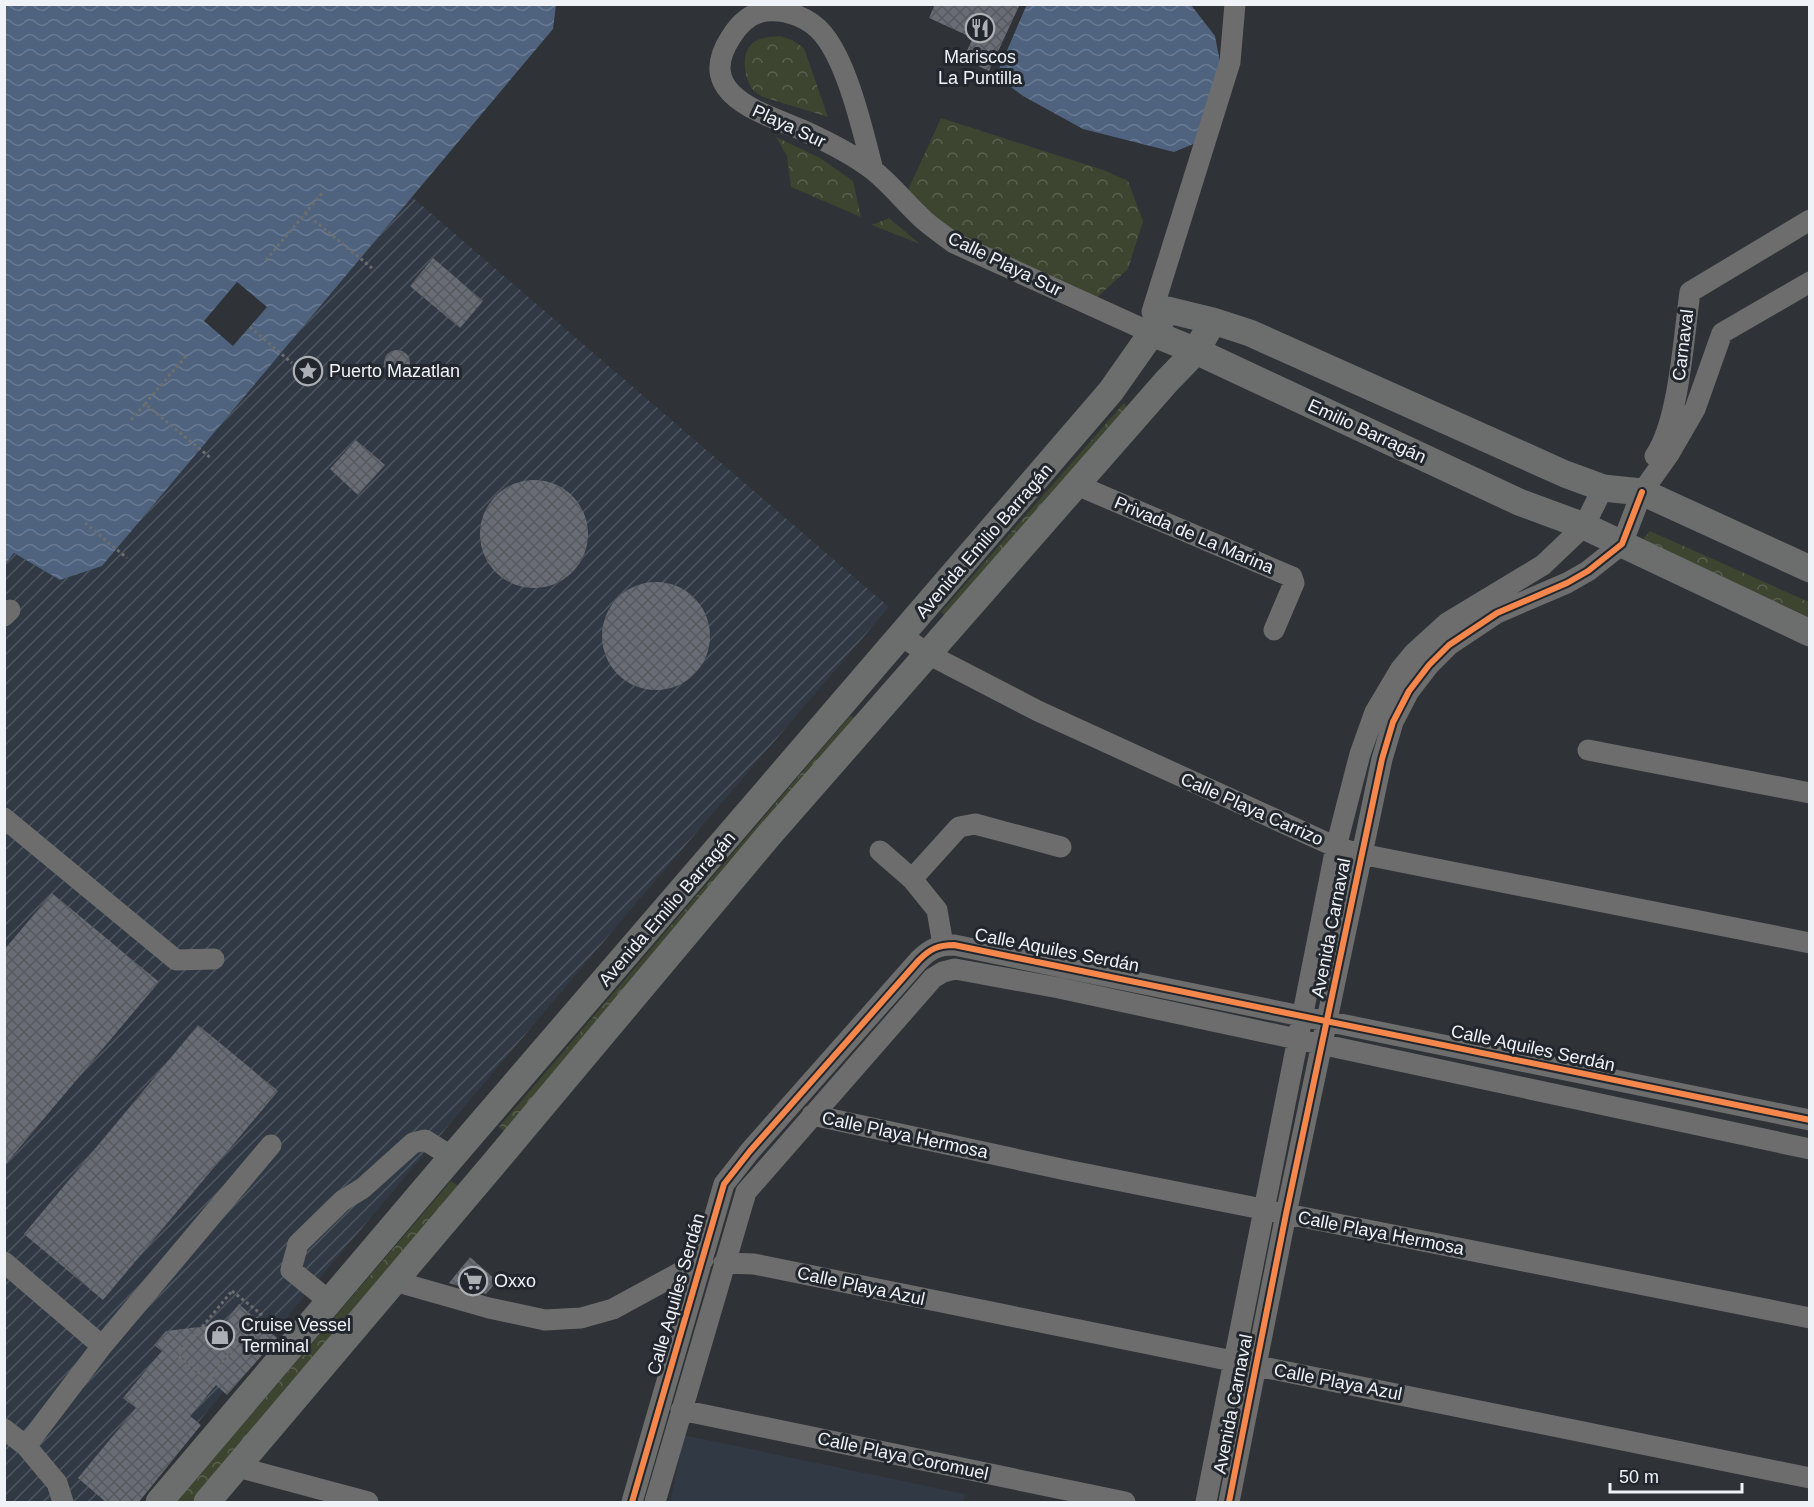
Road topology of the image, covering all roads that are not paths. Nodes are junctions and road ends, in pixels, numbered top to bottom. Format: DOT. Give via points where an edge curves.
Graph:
graph roads {
  1 [pos="1235,4"];
  2 [pos="873,170"];
  3 [pos="1809,220"];
  4 [pos="1809,282"];
  5 [pos="1157,318"];
  6 [pos="1214,321"];
  7 [pos="1196,351"];
  8 [pos="1077,485"];
  9 [pos="1604,488"];
  10 [pos="1636,491"];
  11 [pos="1584,526"];
  12 [pos="1622,543"];
  13 [pos="1809,569"];
  14 [pos="1274,630"];
  15 [pos="1809,633"];
  16 [pos="902,636"];
  17 [pos="928,654"];
  18 [pos="1588,750"];
  19 [pos="1809,793"];
  20 [pos="4,818"];
  21 [pos="1061,847"];
  22 [pos="1336,847"];
  23 [pos="880,851"];
  24 [pos="1361,854"];
  25 [pos="912,879"];
  26 [pos="1809,943"];
  27 [pos="943,945"];
  28 [pos="214,959"];
  29 [pos="1304,1017"];
  30 [pos="1328,1022"];
  31 [pos="1299,1040"];
  32 [pos="1323,1045"];
  33 [pos="812,1115"];
  34 [pos="1809,1120"];
  35 [pos="271,1146"];
  36 [pos="1809,1149"];
  37 [pos="458,1150"];
  38 [pos="750,1151"];
  39 [pos="767,1166"];
  40 [pos="491,1167"];
  41 [pos="1263,1209"];
  42 [pos="1286,1214"];
  43 [pos="703,1260"];
  44 [pos="4,1262"];
  45 [pos="724,1263"];
  46 [pos="394,1281"];
  47 [pos="329,1301"];
  48 [pos="1809,1318"];
  49 [pos="102,1346"];
  50 [pos="1232,1362"];
  51 [pos="1257,1366"];
  52 [pos="681,1410"];
  53 [pos="4,1429"];
  54 [pos="26,1446"];
  55 [pos="238,1467"];
  56 [pos="639,1477"];
  57 [pos="1809,1478"];
  58 [pos="658,1493"];
  59 [pos="366,1502"];
  60 [pos="63,1503"];
  61 [pos="159,1503"];
  62 [pos="207,1503"];
  63 [pos="632,1503"];
  64 [pos="1125,1503"];
  65 [pos="1206,1503"];
  66 [pos="1229,1503"];
  1 -- 5 [label="street" via="1230,62"];
  2 -- 2 [label="street, Playa Sur" via="842,67 824,34 800,16 778,10 760,12 742,22 727,43 721,65 722,76 735,98"];
  2 -- 5 [label="street, Calle Playa Sur" via="926,222 954,243 1120,318"];
  3 -- 10 [label="street, Carnaval" via="1690,291 1676,401 1660,449"];
  4 -- 10 [label="street, Carnaval" via="1722,333 1695,409 1669,454"];
  5 -- 6 [label="main road"];
  5 -- 7 [label="main road, Emilio Barragán"];
  5 -- 16 [label="main road, Avenida Emilio Barragán" via="1112,392"];
  6 -- 7 [label="main road, Avenida Emilio Barragán"];
  6 -- 9 [label="main road" via="1250,333"];
  7 -- 8 [label="main road, Avenida Emilio Barragán"];
  7 -- 11 [label="main road, Emilio Barragán" via="1520,502"];
  8 -- 14 [label="street, Privada de La Marina" via="1292,577 1294,583"];
  8 -- 17 [label="main road, Avenida Emilio Barragán"];
  9 -- 10 [label="main road"];
  9 -- 11 [label="street"];
  10 -- 12 [label="street"];
  10 -- 13 [label="main road"];
  11 -- 12 [label="main road, Emilio Barragán"];
  11 -- 22 [label="street, Avenida Carnaval" via="1544,565 1447,623 1400,670 1375,712"];
  12 -- 15 [label="main road, Emilio Barragán"];
  12 -- 24 [label="street, Avenida Carnaval" via="1581,575 1470,629 1429,666 1409,691 1393,722"];
  16 -- 17 [label="street, Calle Playa Carrizo"];
  16 -- 37 [label="main road, Avenida Emilio Barragán"];
  17 -- 22 [label="street, Calle Playa Carrizo" via="1038,711"];
  17 -- 40 [label="main road, Avenida Emilio Barragán" via="770,834"];
  18 -- 19 [label="street"];
  20 -- 28 [label="street" via="176,960"];
  21 -- 25 [label="street" via="966,824 959,826"];
  22 -- 24 [label="street, Calle Playa Carrizo"];
  22 -- 29 [label="street, Avenida Carnaval"];
  23 -- 25 [label="street"];
  24 -- 26 [label="street, Calle Playa Carrizo"];
  24 -- 30 [label="street, Avenida Carnaval"];
  25 -- 27 [label="street" via="937,910"];
  27 -- 29 [label="street, Calle Aquiles Serdán"];
  27 -- 38 [label="street, Calle Aquiles Serdán" via="919,960"];
  29 -- 30 [label="street, Calle Aquiles Serdán"];
  29 -- 31 [label="street, Avenida Carnaval"];
  30 -- 32 [label="street, Avenida Carnaval"];
  30 -- 34 [label="street, Calle Aquiles Serdán"];
  31 -- 32 [label="street, Calle Aquiles Serdán"];
  31 -- 33 [label="street, Calle Aquiles Serdán" via="955,969 933,978"];
  31 -- 41 [label="street, Avenida Carnaval"];
  32 -- 36 [label="street, Calle Aquiles Serdán"];
  32 -- 42 [label="street, Avenida Carnaval"];
  33 -- 39 [label="street, Calle Aquiles Serdán"];
  33 -- 41 [label="street, Calle Playa Hermosa"];
  35 -- 49 [label="street"];
  37 -- 40 [label="main road"];
  37 -- 47 [label="main road, Avenida Emilio Barragán"];
  37 -- 47 [label="street" via="425,1140 413,1143 363,1188 342,1201 298,1245 291,1270"];
  38 -- 39 [label="street"];
  38 -- 43 [label="street, Calle Aquiles Serdán" via="724,1184"];
  39 -- 45 [label="street, Calle Aquiles Serdán" via="746,1192"];
  40 -- 46 [label="main road, Avenida Emilio Barragán"];
  41 -- 42 [label="street, Calle Playa Hermosa"];
  41 -- 50 [label="street, Avenida Carnaval"];
  42 -- 48 [label="street, Calle Playa Hermosa"];
  42 -- 51 [label="street, Avenida Carnaval"];
  43 -- 46 [label="street" via="613,1309 554,1320 489,1308"];
  43 -- 56 [label="street, Calle Aquiles Serdán"];
  44 -- 49 [label="street"];
  45 -- 50 [label="street, Calle Playa Azul" via="754,1264"];
  45 -- 52 [label="street, Calle Aquiles Serdán"];
  46 -- 55 [label="main road, Avenida Emilio Barragán"];
  47 -- 61 [label="main road, Avenida Emilio Barragán"];
  49 -- 54 [label="street"];
  50 -- 51 [label="street, Calle Playa Azul"];
  50 -- 65 [label="street, Avenida Carnaval"];
  51 -- 57 [label="street, Calle Playa Azul"];
  51 -- 66 [label="street, Avenida Carnaval"];
  52 -- 58 [label="street, Calle Aquiles Serdán"];
  52 -- 64 [label="street, Calle Playa Coromuel"];
  53 -- 54 [label="street"];
  54 -- 60 [label="street" via="57,1483"];
  55 -- 59 [label="street"];
  55 -- 62 [label="main road, Avenida Emilio Barragán"];
  56 -- 58 [label="street"];
  56 -- 63 [label="street, Calle Aquiles Serdán"];
}
